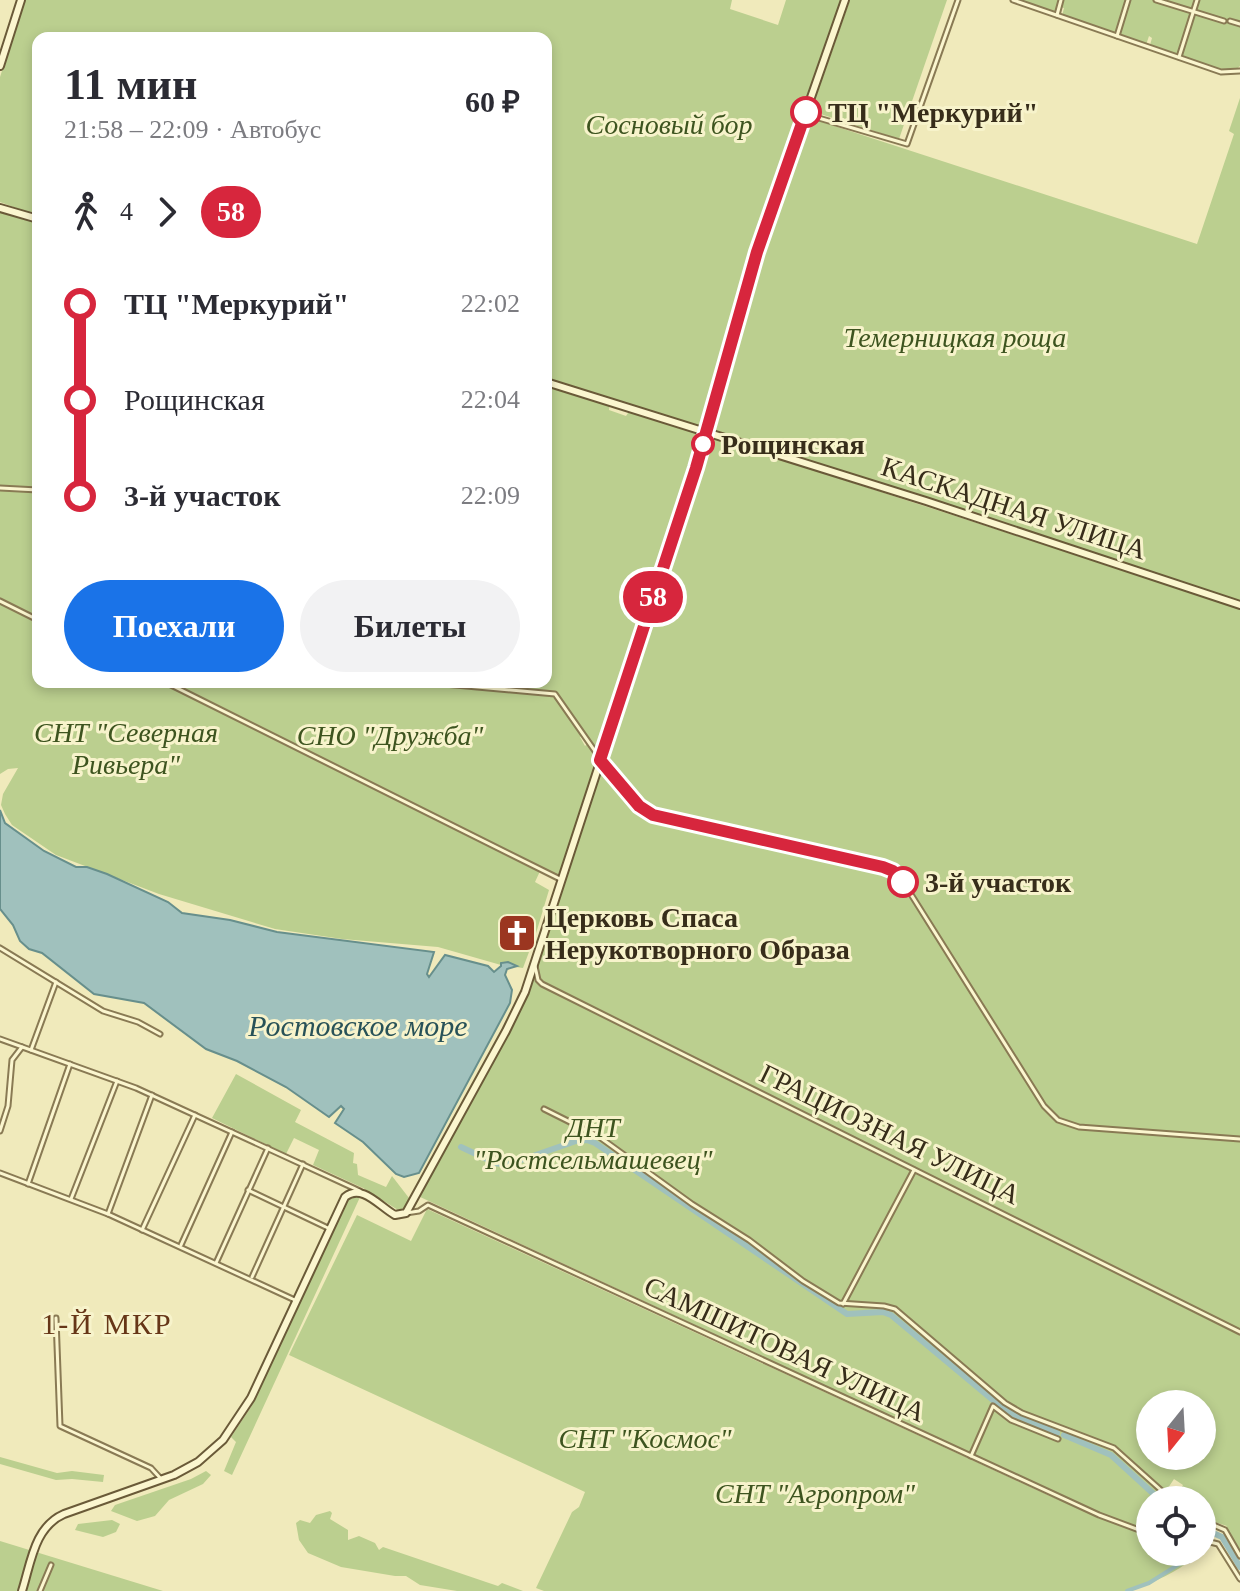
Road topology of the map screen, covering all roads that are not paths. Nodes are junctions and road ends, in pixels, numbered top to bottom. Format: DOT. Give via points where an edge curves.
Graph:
graph roads {
  1 [pos="21,0"];
  2 [pos="845,0"];
  3 [pos="958,0"];
  4 [pos="1013,0"];
  5 [pos="1061,0"];
  6 [pos="1128,0"];
  7 [pos="1156,0"];
  8 [pos="1197,0"];
  9 [pos="1194,12"];
  10 [pos="1057,15"];
  11 [pos="1224,21"];
  12 [pos="1230,21"];
  13 [pos="1240,24"];
  14 [pos="1117,36"];
  15 [pos="1179,57"];
  16 [pos="0,66"];
  17 [pos="1240,71"];
  18 [pos="805,114"];
  19 [pos="0,208"];
  20 [pos="32,217"];
  21 [pos="552,384"];
  22 [pos="706,433"];
  23 [pos="0,488"];
  24 [pos="32,490"];
  25 [pos="0,601"];
  26 [pos="1240,605"];
  27 [pos="32,617"];
  28 [pos="177,688"];
  29 [pos="488,688"];
  30 [pos="600,760"];
  31 [pos="560,879"];
  32 [pos="0,948"];
  33 [pos="534,962"];
  34 [pos="56,982"];
  35 [pos="160,1034"];
  36 [pos="0,1039"];
  37 [pos="22,1047"];
  38 [pos="31,1050"];
  39 [pos="70,1064"];
  40 [pos="117,1081"];
  41 [pos="152,1095"];
  42 [pos="544,1109"];
  43 [pos="195,1115"];
  44 [pos="1,1124"];
  45 [pos="0,1131"];
  46 [pos="232,1132"];
  47 [pos="1240,1139"];
  48 [pos="268,1148"];
  49 [pos="303,1164"];
  50 [pos="914,1170"];
  51 [pos="0,1173"];
  52 [pos="28,1184"];
  53 [pos="248,1190"];
  54 [pos="360,1191"];
  55 [pos="71,1199"];
  56 [pos="284,1206"];
  57 [pos="406,1213"];
  58 [pos="108,1214"];
  59 [pos="330,1229"];
  60 [pos="142,1230"];
  61 [pos="180,1246"];
  62 [pos="216,1263"];
  63 [pos="251,1279"];
  64 [pos="297,1301"];
  65 [pos="843,1304"];
  66 [pos="56,1318"];
  67 [pos="1240,1332"];
  68 [pos="1058,1439"];
  69 [pos="971,1456"];
  70 [pos="162,1480"];
  71 [pos="1156,1486"];
  72 [pos="1216,1526"];
  73 [pos="1136,1529"];
  74 [pos="1216,1544"];
  75 [pos="1240,1556"];
  76 [pos="51,1565"];
  77 [pos="1240,1579"];
  78 [pos="22,1591"];
  79 [pos="40,1591"];
  1 -- 16 [label="main road"];
  2 -- 18 [label="main road"];
  3 -- 18 [label="street" via="907,144"];
  4 -- 10 [label="street"];
  5 -- 10 [label="street"];
  6 -- 14 [label="street"];
  7 -- 9 [label="street"];
  8 -- 9 [label="street"];
  9 -- 11 [label="street"];
  9 -- 15 [label="street"];
  10 -- 14 [label="street"];
  12 -- 13 [label="street"];
  14 -- 15 [label="street"];
  15 -- 17 [label="street" via="1221,72"];
  18 -- 22 [label="main road" via="757,252"];
  19 -- 20 [label="main road"];
  21 -- 22 [label="main road, КАСКАДНАЯ УЛИЦА"];
  22 -- 26 [label="main road, КАСКАДНАЯ УЛИЦА"];
  22 -- 30 [label="main road"];
  23 -- 24 [label="street"];
  25 -- 27 [label="street"];
  28 -- 31 [label="street"];
  29 -- 30 [label="street" via="555,694"];
  30 -- 31 [label="main road"];
  30 -- 47 [label="street" via="653,815 893,871 1058,1120 1079,1127"];
  31 -- 33 [label="main road"];
  32 -- 34 [label="street"];
  33 -- 50 [label="street, ГРАЦИОЗНАЯ УЛИЦА" via="542,984"];
  33 -- 57 [label="main road" via="512,1020"];
  34 -- 35 [label="street" via="103,1011"];
  34 -- 38 [label="street"];
  36 -- 37 [label="street"];
  37 -- 38 [label="street"];
  37 -- 44 [label="street" via="12,1060"];
  38 -- 39 [label="street"];
  39 -- 40 [label="street"];
  39 -- 52 [label="street"];
  40 -- 41 [label="street"];
  40 -- 55 [label="street"];
  41 -- 43 [label="street"];
  41 -- 58 [label="street"];
  42 -- 65 [label="street" via="598,1136"];
  43 -- 46 [label="street"];
  43 -- 60 [label="street"];
  44 -- 45 [label="street"];
  46 -- 48 [label="street"];
  46 -- 61 [label="street"];
  48 -- 49 [label="street"];
  48 -- 53 [label="street"];
  49 -- 54 [label="street"];
  49 -- 56 [label="street"];
  50 -- 65 [label="street"];
  50 -- 67 [label="street, ГРАЦИОЗНАЯ УЛИЦА"];
  51 -- 52 [label="street"];
  52 -- 55 [label="street"];
  53 -- 56 [label="street"];
  53 -- 62 [label="street"];
  54 -- 57 [label="main road" via="395,1215"];
  54 -- 59 [label="main road" via="345,1197"];
  55 -- 58 [label="street"];
  56 -- 59 [label="street"];
  56 -- 63 [label="street"];
  57 -- 69 [label="street, САМШИТОВАЯ УЛИЦА" via="428,1205"];
  58 -- 60 [label="street"];
  59 -- 64 [label="main road"];
  60 -- 61 [label="street"];
  61 -- 62 [label="street"];
  62 -- 63 [label="street"];
  63 -- 64 [label="street"];
  64 -- 70 [label="main road" via="251,1398 223,1440 198,1462"];
  65 -- 71 [label="street" via="895,1309 1005,1403 1114,1448"];
  66 -- 70 [label="street" via="60,1426 151,1468"];
  68 -- 69 [label="street" via="1011,1420 993,1406"];
  69 -- 73 [label="street, САМШИТОВАЯ УЛИЦА"];
  70 -- 78 [label="main road" via="49,1522"];
  72 -- 75 [label="street" via="1225,1530"];
  74 -- 77 [label="street"];
  76 -- 79 [label="street"];
}
